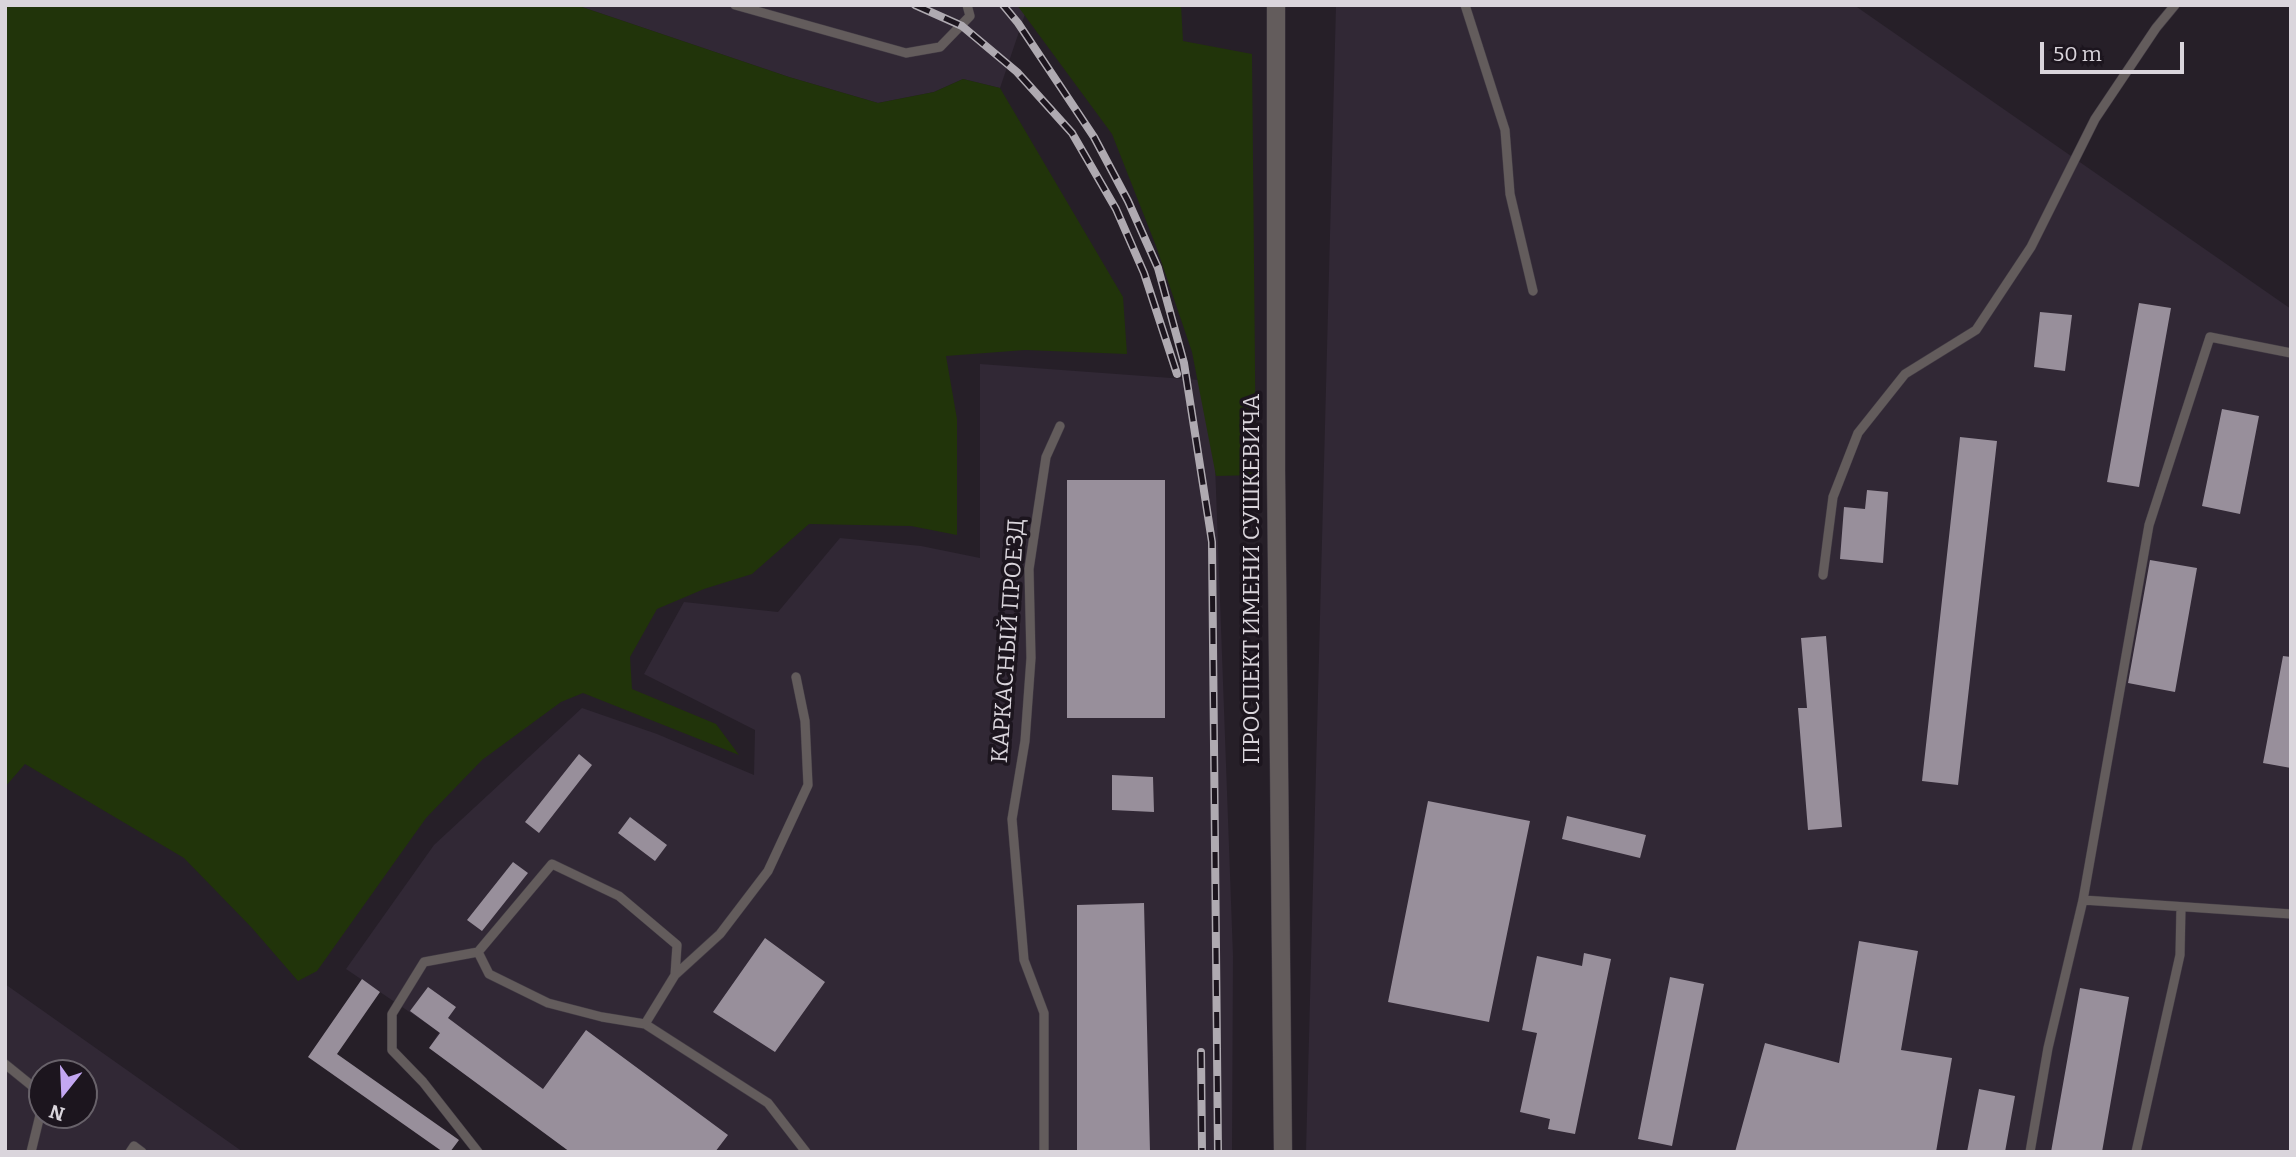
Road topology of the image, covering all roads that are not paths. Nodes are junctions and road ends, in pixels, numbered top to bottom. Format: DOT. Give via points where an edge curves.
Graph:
graph roads {
  1 [pos="735,5"];
  2 [pos="967,5"];
  3 [pos="1276,5"];
  4 [pos="1465,5"];
  5 [pos="2175,5"];
  6 [pos="1533,291"];
  7 [pos="2291,353"];
  8 [pos="1060,426"];
  9 [pos="1823,575"];
  10 [pos="796,677"];
  11 [pos="2083,900"];
  12 [pos="2181,907"];
  13 [pos="2291,914"];
  14 [pos="478,952"];
  15 [pos="675,975"];
  16 [pos="645,1024"];
  17 [pos="5,1064"];
  18 [pos="28,1083"];
  19 [pos="37,1129"];
  20 [pos="31,1152"];
  21 [pos="130,1152"];
  22 [pos="142,1152"];
  23 [pos="478,1152"];
  24 [pos="806,1152"];
  25 [pos="1044,1152"];
  26 [pos="1283,1152"];
  27 [pos="2030,1152"];
  28 [pos="2137,1152"];
  1 -- 2 [label="lane" via="906,53 940,47 970,16"];
  3 -- 26 [label="street, ПРОСПЕКТ ИМЕНИ СУШКЕВИЧА"];
  4 -- 6 [label="lane" via="1505,130 1510,194"];
  5 -- 9 [label="lane" via="2095,119 2031,247 1976,330 1905,374 1858,433 1833,498"];
  7 -- 11 [label="lane" via="2210,337 2149,525"];
  8 -- 25 [label="lane, КАРКАСНЫЙ ПРОЕЗД" via="1046,457 1029,569 1031,658 1025,741 1012,819 1024,960 1044,1013"];
  10 -- 15 [label="lane" via="805,721 808,785 768,871 720,934"];
  11 -- 12 [label="lane"];
  11 -- 27 [label="lane" via="2048,1048"];
  12 -- 13 [label="lane"];
  12 -- 28 [label="lane" via="2180,955"];
  14 -- 15 [label="lane" via="552,864 620,896 677,945"];
  14 -- 16 [label="lane" via="489,974 548,1003"];
  14 -- 23 [label="lane" via="424,962 392,1014 393,1050"];
  15 -- 16 [label="lane"];
  16 -- 24 [label="lane" via="768,1103"];
  17 -- 18 [label="lane"];
  19 -- 20 [label="lane"];
  21 -- 22 [label="lane" via="134,1146"];
}
